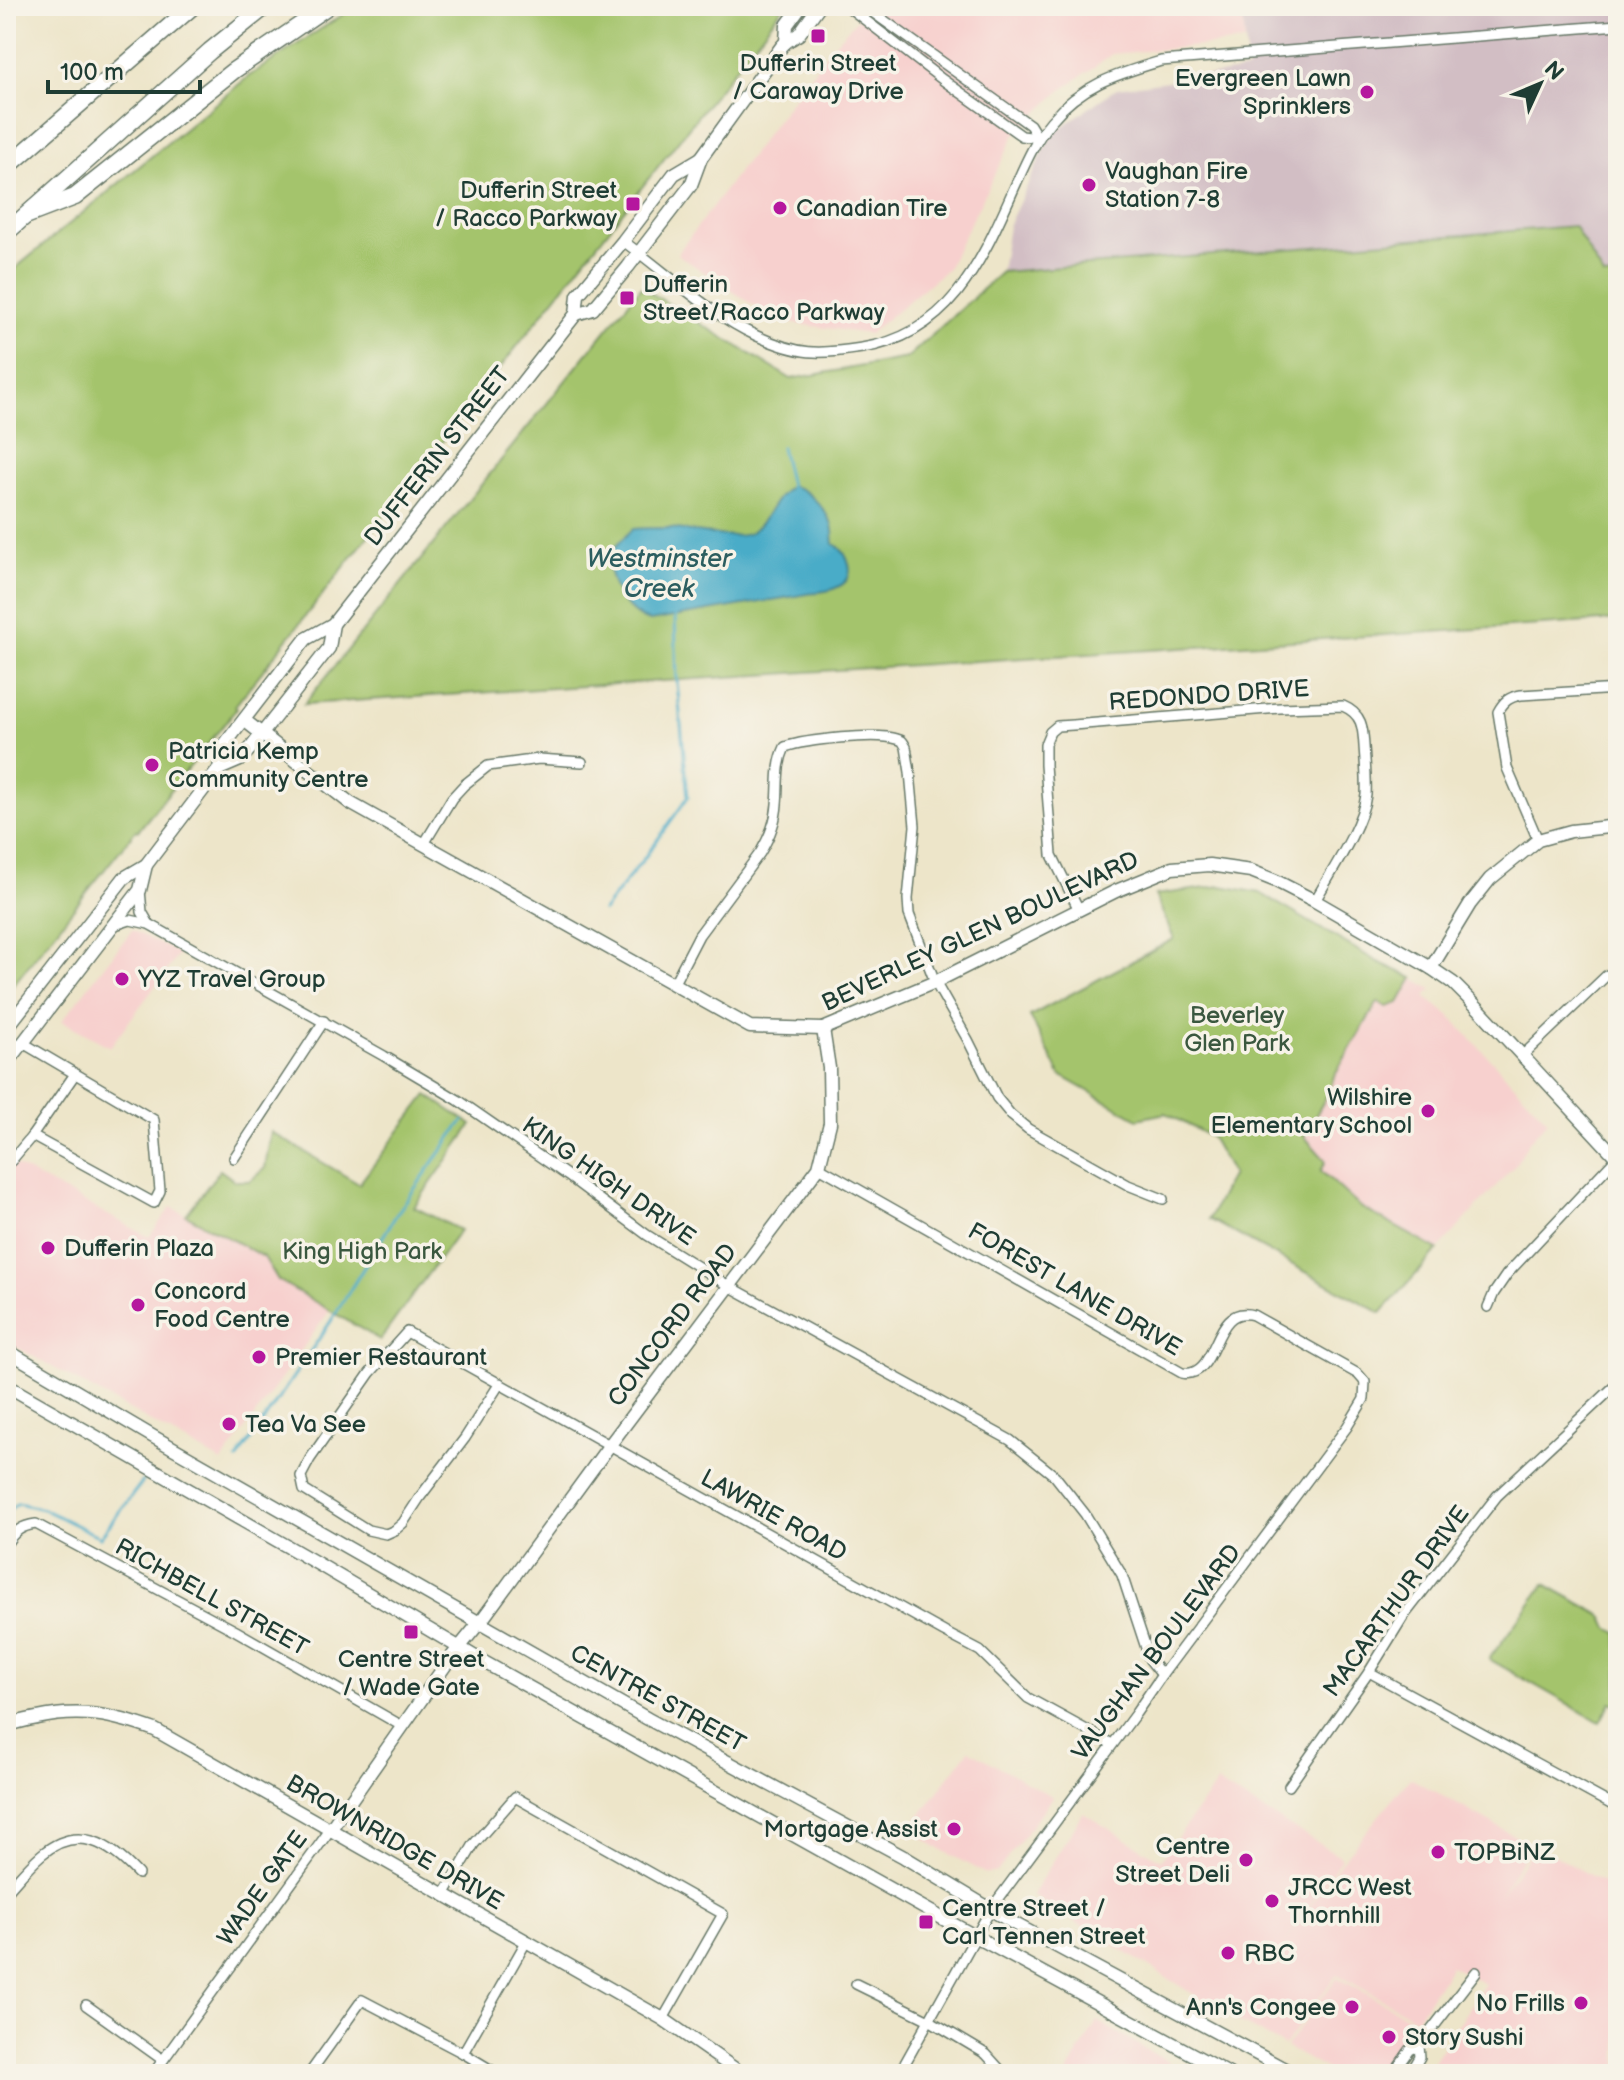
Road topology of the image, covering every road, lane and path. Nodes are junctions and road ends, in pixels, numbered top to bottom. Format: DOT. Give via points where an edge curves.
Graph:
graph roads {
  1 [pos="193,6"];
  2 [pos="266,6"];
  3 [pos="328,6"];
  4 [pos="801,6"];
  5 [pos="819,6"];
  6 [pos="847,6"];
  7 [pos="864,6"];
  8 [pos="1618,25"];
  9 [pos="786,42"];
  10 [pos="1038,138"];
  11 [pos="701,158"];
  12 [pos="6,168"];
  13 [pos="28,215"];
  14 [pos="6,233"];
  15 [pos="623,241"];
  16 [pos="639,252"];
  17 [pos="576,314"];
  18 [pos="333,624"];
  19 [pos="1618,689"];
  20 [pos="244,720"];
  21 [pos="262,733"];
  22 [pos="582,762"];
  23 [pos="219,769"];
  24 [pos="1618,826"];
  25 [pos="1538,840"];
  26 [pos="424,844"];
  27 [pos="146,865"];
  28 [pos="140,890"];
  29 [pos="1315,901"];
  30 [pos="1079,910"];
  31 [pos="149,924"];
  32 [pos="112,926"];
  33 [pos="1431,968"];
  34 [pos="1618,969"];
  35 [pos="935,982"];
  36 [pos="673,985"];
  37 [pos="324,1021"];
  38 [pos="6,1029"];
  39 [pos="823,1029"];
  40 [pos="23,1043"];
  41 [pos="1522,1056"];
  42 [pos="6,1065"];
  43 [pos="75,1074"];
  44 [pos="32,1136"];
  45 [pos="1618,1157"];
  46 [pos="234,1158"];
  47 [pos="11,1161"];
  48 [pos="819,1167"];
  49 [pos="1163,1199"];
  50 [pos="729,1286"];
  51 [pos="1488,1307"];
  52 [pos="6,1350"];
  53 [pos="500,1383"];
  54 [pos="1618,1383"];
  55 [pos="6,1385"];
  56 [pos="1366,1391"];
  57 [pos="609,1446"];
  58 [pos="6,1544"];
  59 [pos="479,1623"];
  60 [pos="460,1647"];
  61 [pos="1369,1672"];
  62 [pos="1162,1675"];
  63 [pos="7,1722"];
  64 [pos="402,1726"];
  65 [pos="1112,1744"];
  66 [pos="1289,1786"];
  67 [pos="1618,1808"];
  68 [pos="330,1830"];
  69 [pos="138,1874"];
  70 [pos="6,1892"];
  71 [pos="444,1895"];
  72 [pos="991,1909"];
  73 [pos="975,1936"];
  74 [pos="526,1942"];
  75 [pos="1476,1972"];
  76 [pos="856,1984"];
  77 [pos="86,2005"];
  78 [pos="663,2019"];
  79 [pos="929,2020"];
  80 [pos="1419,2046"];
  81 [pos="463,2053"];
  82 [pos="163,2060"];
  83 [pos="153,2074"];
  84 [pos="309,2074"];
  85 [pos="498,2074"];
  86 [pos="742,2074"];
  87 [pos="899,2074"];
  88 [pos="1004,2074"];
  89 [pos="1229,2074"];
  90 [pos="1294,2074"];
  91 [pos="1393,2074"];
  92 [pos="1410,2074"];
  1 -- 12 [label="highway"];
  2 -- 13 [label="highway"];
  3 -- 13 [label="highway" via="233,71 75,197"];
  4 -- 9 [label="main road, DUFFERIN STREET" via="787,25"];
  5 -- 9 [label="main road, DUFFERIN STREET" via="799,34"];
  6 -- 10 [label="street" via="1019,134"];
  7 -- 10 [label="street" via="1030,125"];
  8 -- 10 [label="street" via="1161,61 1115,75 1082,93"];
  9 -- 11 [label="main road, DUFFERIN STREET"];
  10 -- 16 [label="street" via="970,277 945,308 912,331 876,346 800,352 755,335"];
  11 -- 15 [label="main road, DUFFERIN STREET" via="674,174"];
  11 -- 16 [label="main road, DUFFERIN STREET" via="691,185"];
  13 -- 14 [label="highway"];
  15 -- 16 [label="street"];
  15 -- 17 [label="main road, DUFFERIN STREET" via="578,295"];
  16 -- 17 [label="main road, DUFFERIN STREET" via="593,309"];
  17 -- 18 [label="main road, DUFFERIN STREET"];
  18 -- 20 [label="main road, DUFFERIN STREET" via="306,639"];
  18 -- 21 [label="main road, DUFFERIN STREET" via="329,648"];
  19 -- 25 [label="street" via="1509,697 1498,712 1507,768"];
  20 -- 21 [label="main road, BEVERLEY GLEN BOULEVARD"];
  20 -- 23 [label="main road, DUFFERIN STREET" via="222,748"];
  21 -- 23 [label="main road, DUFFERIN STREET" via="240,760"];
  21 -- 26 [label="main road, BEVERLEY GLEN BOULEVARD" via="350,803"];
  22 -- 26 [label="street" via="539,759 488,766 452,798"];
  23 -- 27 [label="main road, DUFFERIN STREET"];
  24 -- 25 [label="main road"];
  25 -- 33 [label="main road" via="1490,879"];
  26 -- 36 [label="main road, BEVERLEY GLEN BOULEVARD"];
  27 -- 28 [label="main road, DUFFERIN STREET"];
  27 -- 38 [label="main road, DUFFERIN STREET" via="124,878"];
  28 -- 31 [label="street"];
  28 -- 32 [label="main road, DUFFERIN STREET"];
  29 -- 30 [label="main road, BEVERLEY GLEN BOULEVARD" via="1251,871 1209,865 1172,868"];
  29 -- 30 [label="street, REDONDO DRIVE" via="1366,798 1363,723 1343,706 1057,726 1045,744 1052,855"];
  29 -- 33 [label="main road, BEVERLEY GLEN BOULEVARD"];
  30 -- 35 [label="main road, BEVERLEY GLEN BOULEVARD"];
  31 -- 32 [label="street" via="130,920"];
  31 -- 37 [label="street, KING HIGH DRIVE"];
  32 -- 40 [label="main road, DUFFERIN STREET"];
  33 -- 41 [label="main road, BEVERLEY GLEN BOULEVARD" via="1459,988"];
  34 -- 41 [label="street"];
  35 -- 36 [label="street" via="909,914 915,826 906,747 903,741 879,736 785,747 768,839 699,935"];
  35 -- 39 [label="main road, BEVERLEY GLEN BOULEVARD"];
  35 -- 49 [label="street" via="1011,1115 1128,1185"];
  36 -- 39 [label="main road, BEVERLEY GLEN BOULEVARD" via="750,1027"];
  37 -- 46 [label="street"];
  37 -- 50 [label="street, KING HIGH DRIVE" via="458,1100 647,1235"];
  39 -- 48 [label="main road, CONCORD ROAD" via="830,1123"];
  40 -- 42 [label="main road, DUFFERIN STREET"];
  40 -- 43 [label="street"];
  41 -- 45 [label="main road, BEVERLEY GLEN BOULEVARD"];
  43 -- 44 [label="street"];
  43 -- 44 [label="street" via="154,1120 160,1191 154,1203"];
  44 -- 47 [label="street"];
  45 -- 51 [label="street" via="1507,1274"];
  48 -- 50 [label="main road, CONCORD ROAD"];
  48 -- 56 [label="street, FOREST LANE DRIVE" via="1182,1373 1201,1368 1224,1326 1245,1313 1358,1374"];
  50 -- 57 [label="main road, CONCORD ROAD"];
  50 -- 62 [label="street, KING HIGH DRIVE" via="1010,1440 1055,1476 1122,1575 1150,1660"];
  52 -- 59 [label="main road, CENTRE STREET"];
  53 -- 53 [label="street, LAWRIE ROAD" via="395,1530 368,1530 304,1490 301,1476 310,1459 370,1373 407,1332"];
  53 -- 57 [label="street, LAWRIE ROAD"];
  54 -- 61 [label="street, MACARTHUR DRIVE" via="1497,1496 1403,1617"];
  55 -- 60 [label="main road"];
  56 -- 62 [label="street, VAUGHAN BOULEVARD" via="1347,1427"];
  57 -- 59 [label="main road, CONCORD ROAD"];
  57 -- 65 [label="street, LAWRIE ROAD" via="966,1642 1028,1698"];
  58 -- 64 [label="street, RICHBELL STREET" via="22,1526 36,1524"];
  59 -- 60 [label="main road, CONCORD ROAD"];
  59 -- 72 [label="main road, CENTRE STREET"];
  60 -- 64 [label="main road, WADE GATE"];
  60 -- 73 [label="main road"];
  61 -- 66 [label="street, MACARTHUR DRIVE"];
  61 -- 67 [label="street"];
  62 -- 65 [label="street, VAUGHAN BOULEVARD"];
  63 -- 68 [label="main road, BROWNRIDGE DRIVE" via="76,1713 126,1719 155,1730"];
  64 -- 68 [label="main road, WADE GATE"];
  65 -- 72 [label="street, VAUGHAN BOULEVARD"];
  68 -- 71 [label="main road, BROWNRIDGE DRIVE"];
  68 -- 82 [label="street, WADE GATE"];
  69 -- 70 [label="street" via="108,1847 89,1839 70,1840 39,1857"];
  71 -- 74 [label="main road, BROWNRIDGE DRIVE"];
  71 -- 78 [label="street" via="474,1844 515,1797 709,1906 723,1914"];
  72 -- 73 [label="street, VAUGHAN BOULEVARD"];
  72 -- 90 [label="main road, CENTRE STREET"];
  73 -- 79 [label="street, VAUGHAN BOULEVARD"];
  73 -- 89 [label="main road"];
  74 -- 78 [label="main road, BROWNRIDGE DRIVE"];
  74 -- 81 [label="street"];
  75 -- 80 [label="street"];
  76 -- 79 [label="street"];
  77 -- 82 [label="street"];
  78 -- 86 [label="main road, BROWNRIDGE DRIVE"];
  79 -- 87 [label="street, VAUGHAN BOULEVARD"];
  79 -- 88 [label="street" via="986,2054"];
  80 -- 91 [label="street"];
  80 -- 92 [label="street" via="1420,2057"];
  81 -- 84 [label="street" via="362,2000"];
  81 -- 85 [label="street"];
  82 -- 83 [label="street, WADE GATE"];
}
